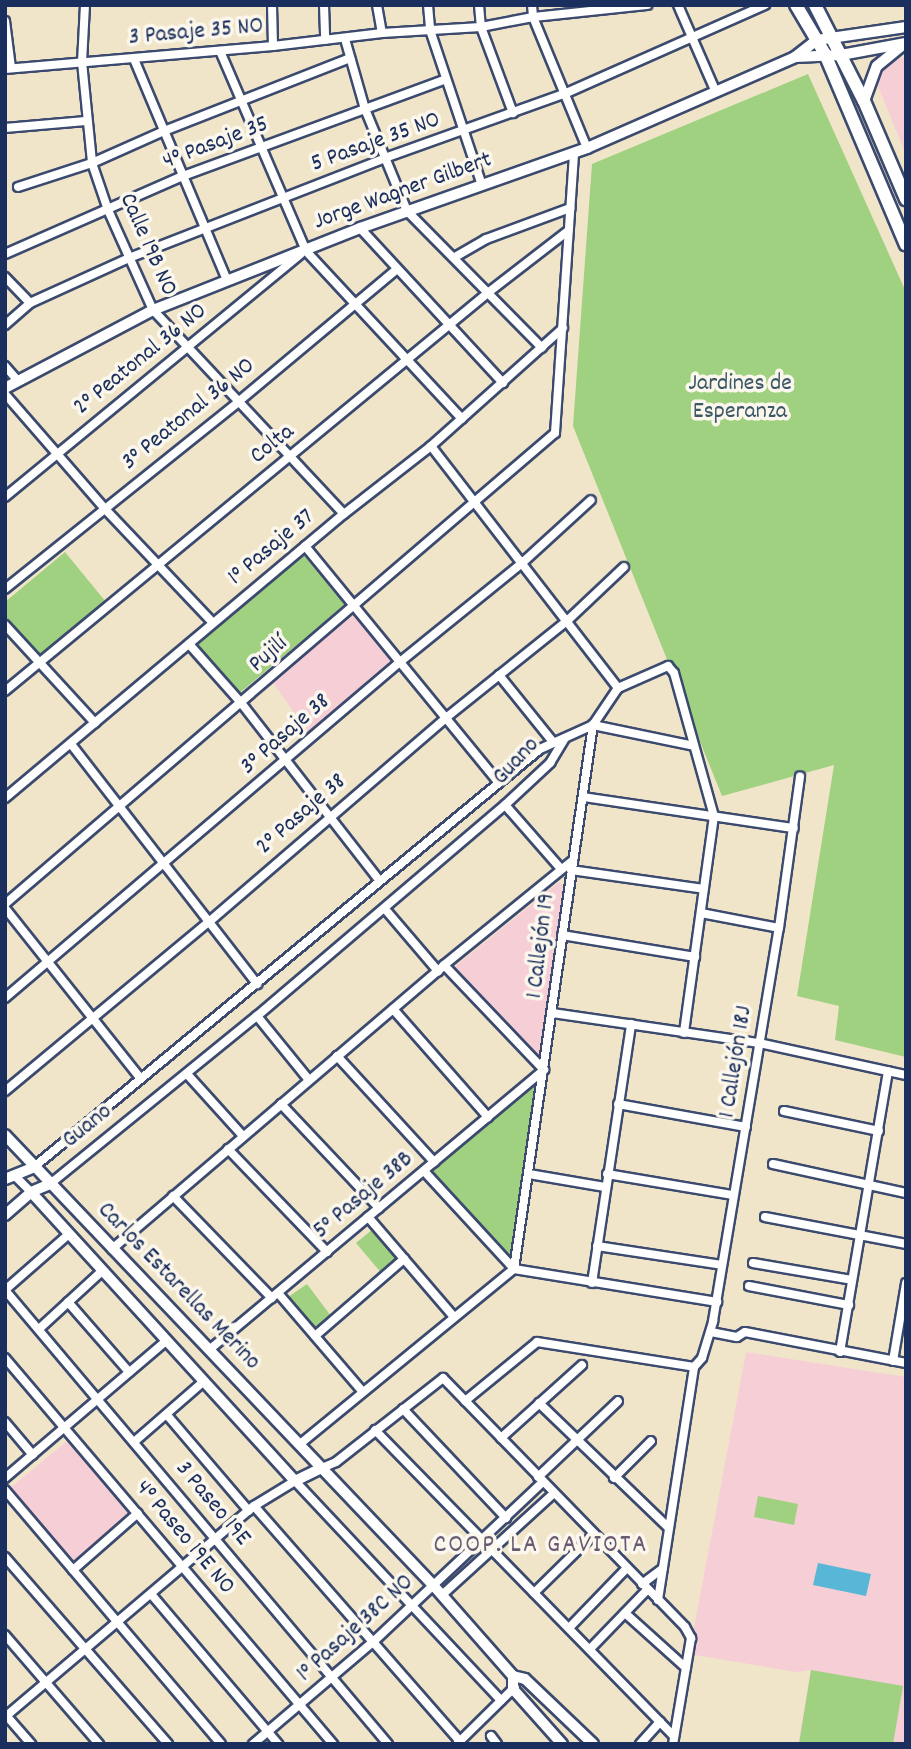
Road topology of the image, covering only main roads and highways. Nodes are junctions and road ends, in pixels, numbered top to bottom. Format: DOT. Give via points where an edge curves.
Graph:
graph roads {
  1 [pos="796,5"];
  2 [pos="815,5"];
  3 [pos="906,199"];
  4 [pos="906,245"];
  1 -- 4 [label="main road" via="825,54"];
  2 -- 3 [label="main road" via="864,101"];
}
